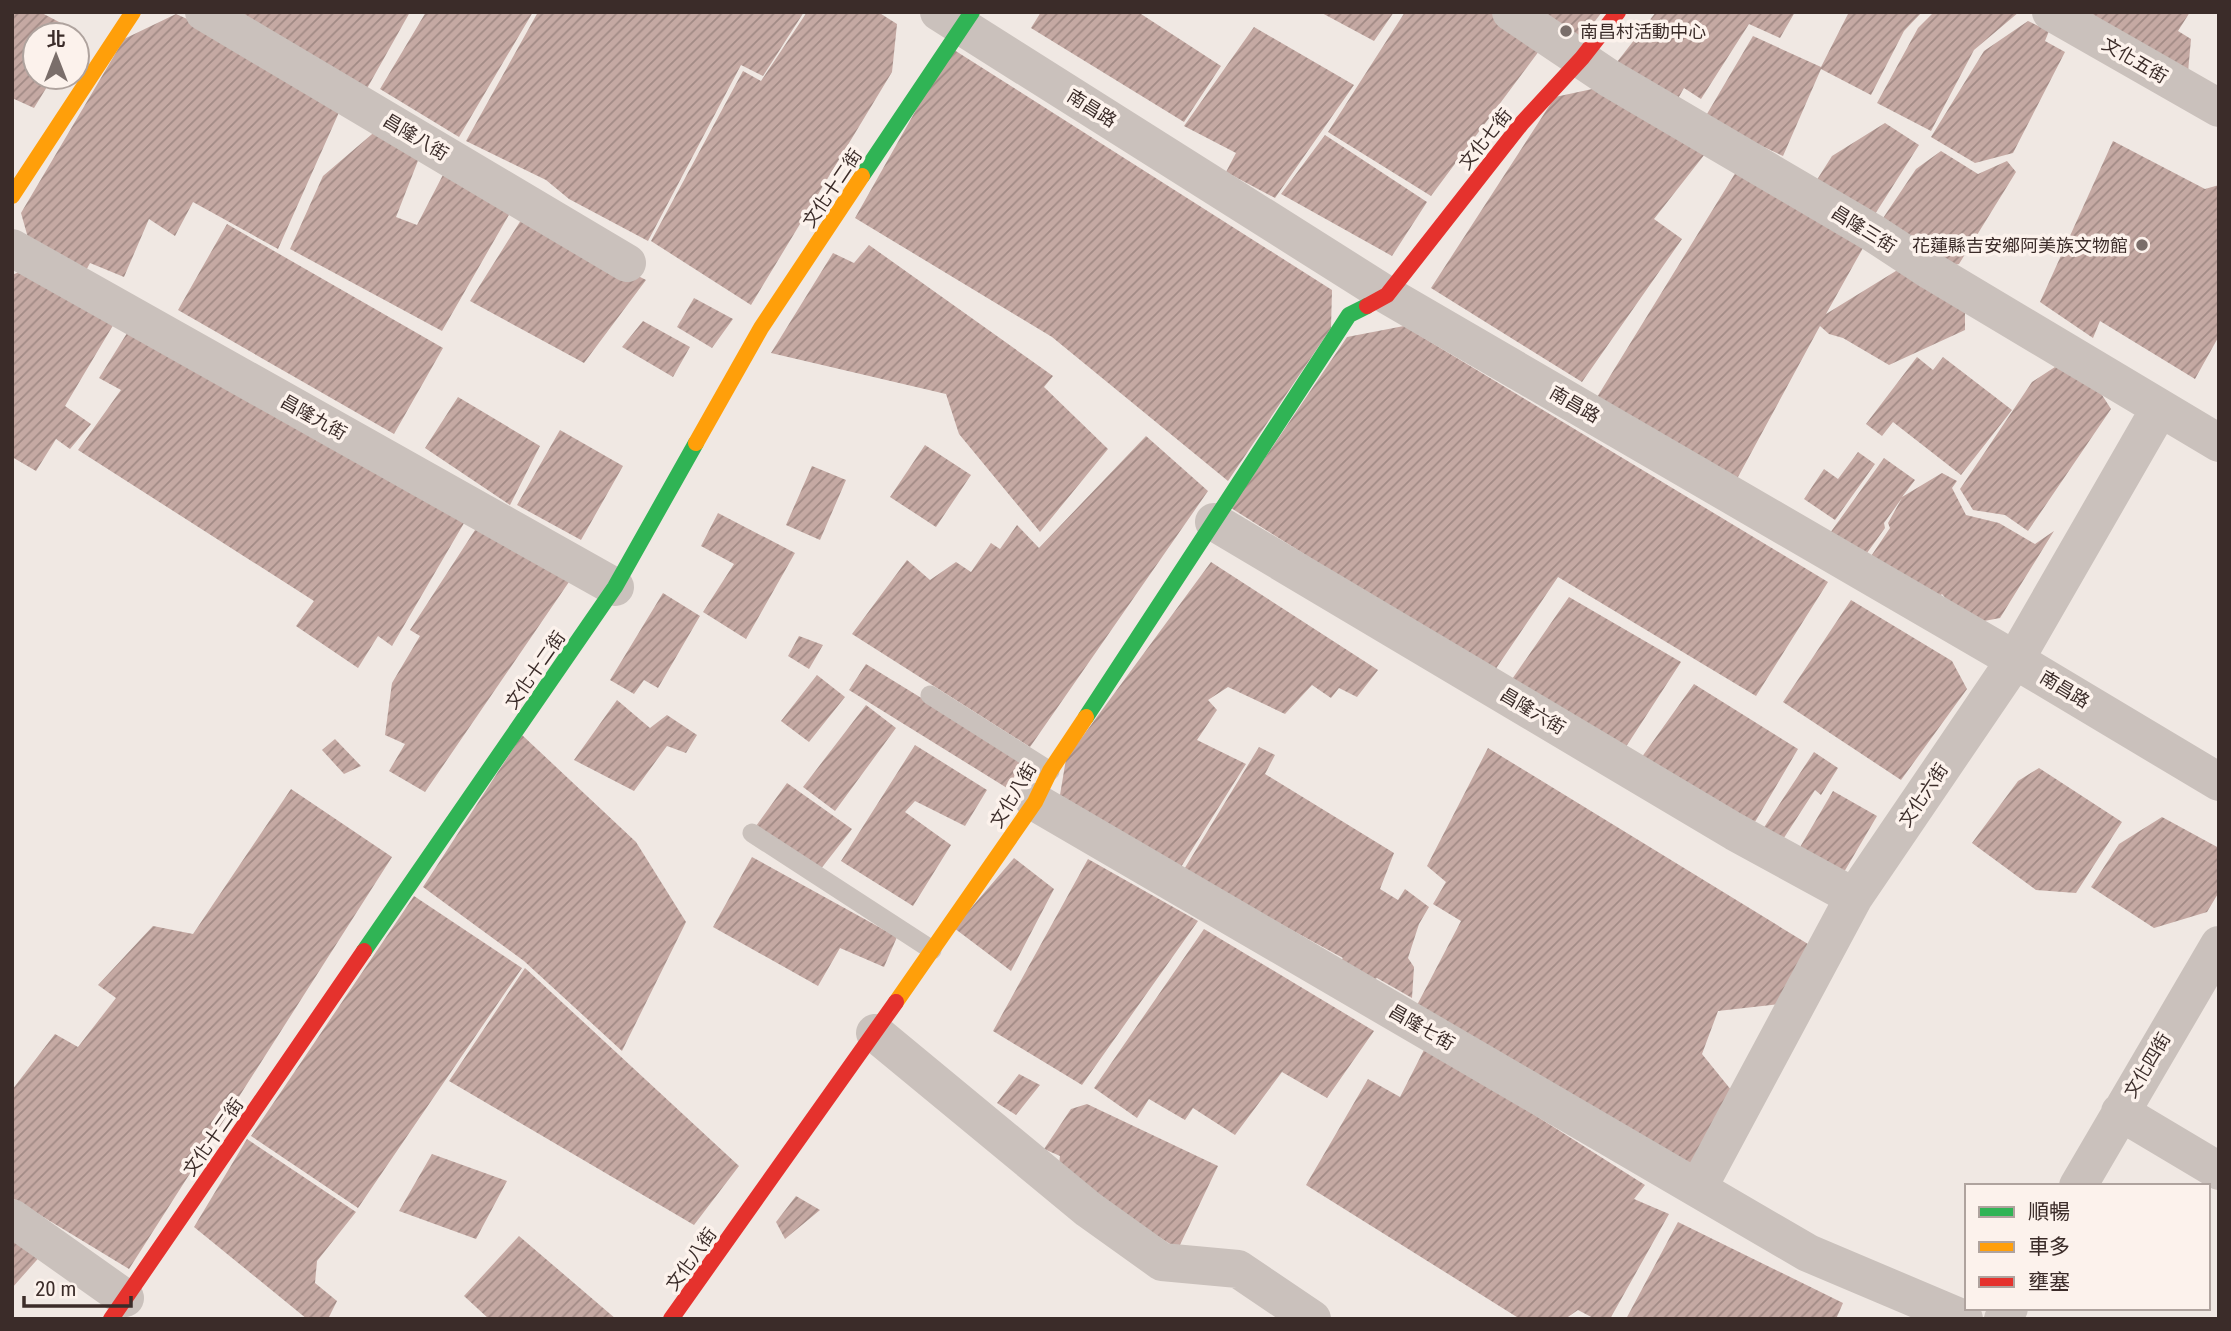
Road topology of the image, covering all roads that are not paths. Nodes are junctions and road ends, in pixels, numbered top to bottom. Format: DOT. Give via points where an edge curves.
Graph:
graph roads {
  1 [pos="133,12"];
  2 [pos="204,12"];
  3 [pos="1511,12"];
  4 [pos="1618,12"];
  5 [pos="2052,12"];
  6 [pos="958,17"];
  7 [pos="1581,58"];
  8 [pos="2219,108"];
  9 [pos="12,196"];
  10 [pos="12,248"];
  11 [pos="627,263"];
  12 [pos="1387,295"];
  13 [pos="2160,408"];
  14 [pos="2219,443"];
  15 [pos="1214,522"];
  16 [pos="615,587"];
  17 [pos="2015,660"];
  18 [pos="930,695"];
  19 [pos="2219,782"];
  20 [pos="1043,786"];
  21 [pos="752,833"];
  22 [pos="1854,897"];
  23 [pos="2219,945"];
  24 [pos="932,950"];
  25 [pos="875,1033"];
  26 [pos="2120,1112"];
  27 [pos="2219,1171"];
  28 [pos="2079,1184"];
  29 [pos="1698,1188"];
  30 [pos="12,1217"];
  31 [pos="118,1309"];
  32 [pos="671,1319"];
  33 [pos="1312,1319"];
  34 [pos="1964,1319"];
  1 -- 9 [label="street"];
  2 -- 11 [label="street, 昌隆八街"];
  3 -- 7 [label="street, 昌隆三街"];
  4 -- 7 [label="street, 文化七街"];
  5 -- 8 [label="street, 文化五街"];
  6 -- 12 [label="street, 南昌路"];
  6 -- 16 [label="street, 文化十二街" via="761,328"];
  7 -- 12 [label="street, 文化七街" via="1522,123"];
  7 -- 13 [label="street, 昌隆三街"];
  10 -- 16 [label="street, 昌隆九街"];
  12 -- 15 [label="street, 文化八街" via="1349,316"];
  12 -- 17 [label="street, 南昌路"];
  13 -- 14 [label="street, 昌隆三街"];
  13 -- 17 [label="street, 文化六街"];
  15 -- 20 [label="street, 文化八街"];
  15 -- 22 [label="street, 昌隆六街" via="1735,832"];
  16 -- 31 [label="street, 文化十二街"];
  17 -- 19 [label="street, 南昌路"];
  17 -- 22 [label="street, 文化六街"];
  18 -- 20 [label="lane"];
  20 -- 24 [label="street, 文化八街"];
  20 -- 29 [label="street, 昌隆七街"];
  21 -- 24 [label="lane"];
  22 -- 29 [label="street, 文化六街"];
  23 -- 26 [label="street, 文化四街"];
  24 -- 25 [label="street, 文化八街"];
  25 -- 32 [label="street, 文化八街"];
  25 -- 33 [label="street" via="1088,1209 1162,1262 1238,1269"];
  26 -- 27 [label="street"];
  26 -- 28 [label="street, 文化四街"];
  29 -- 34 [label="street, 昌隆七街" via="1808,1253"];
  30 -- 31 [label="street"];
}
